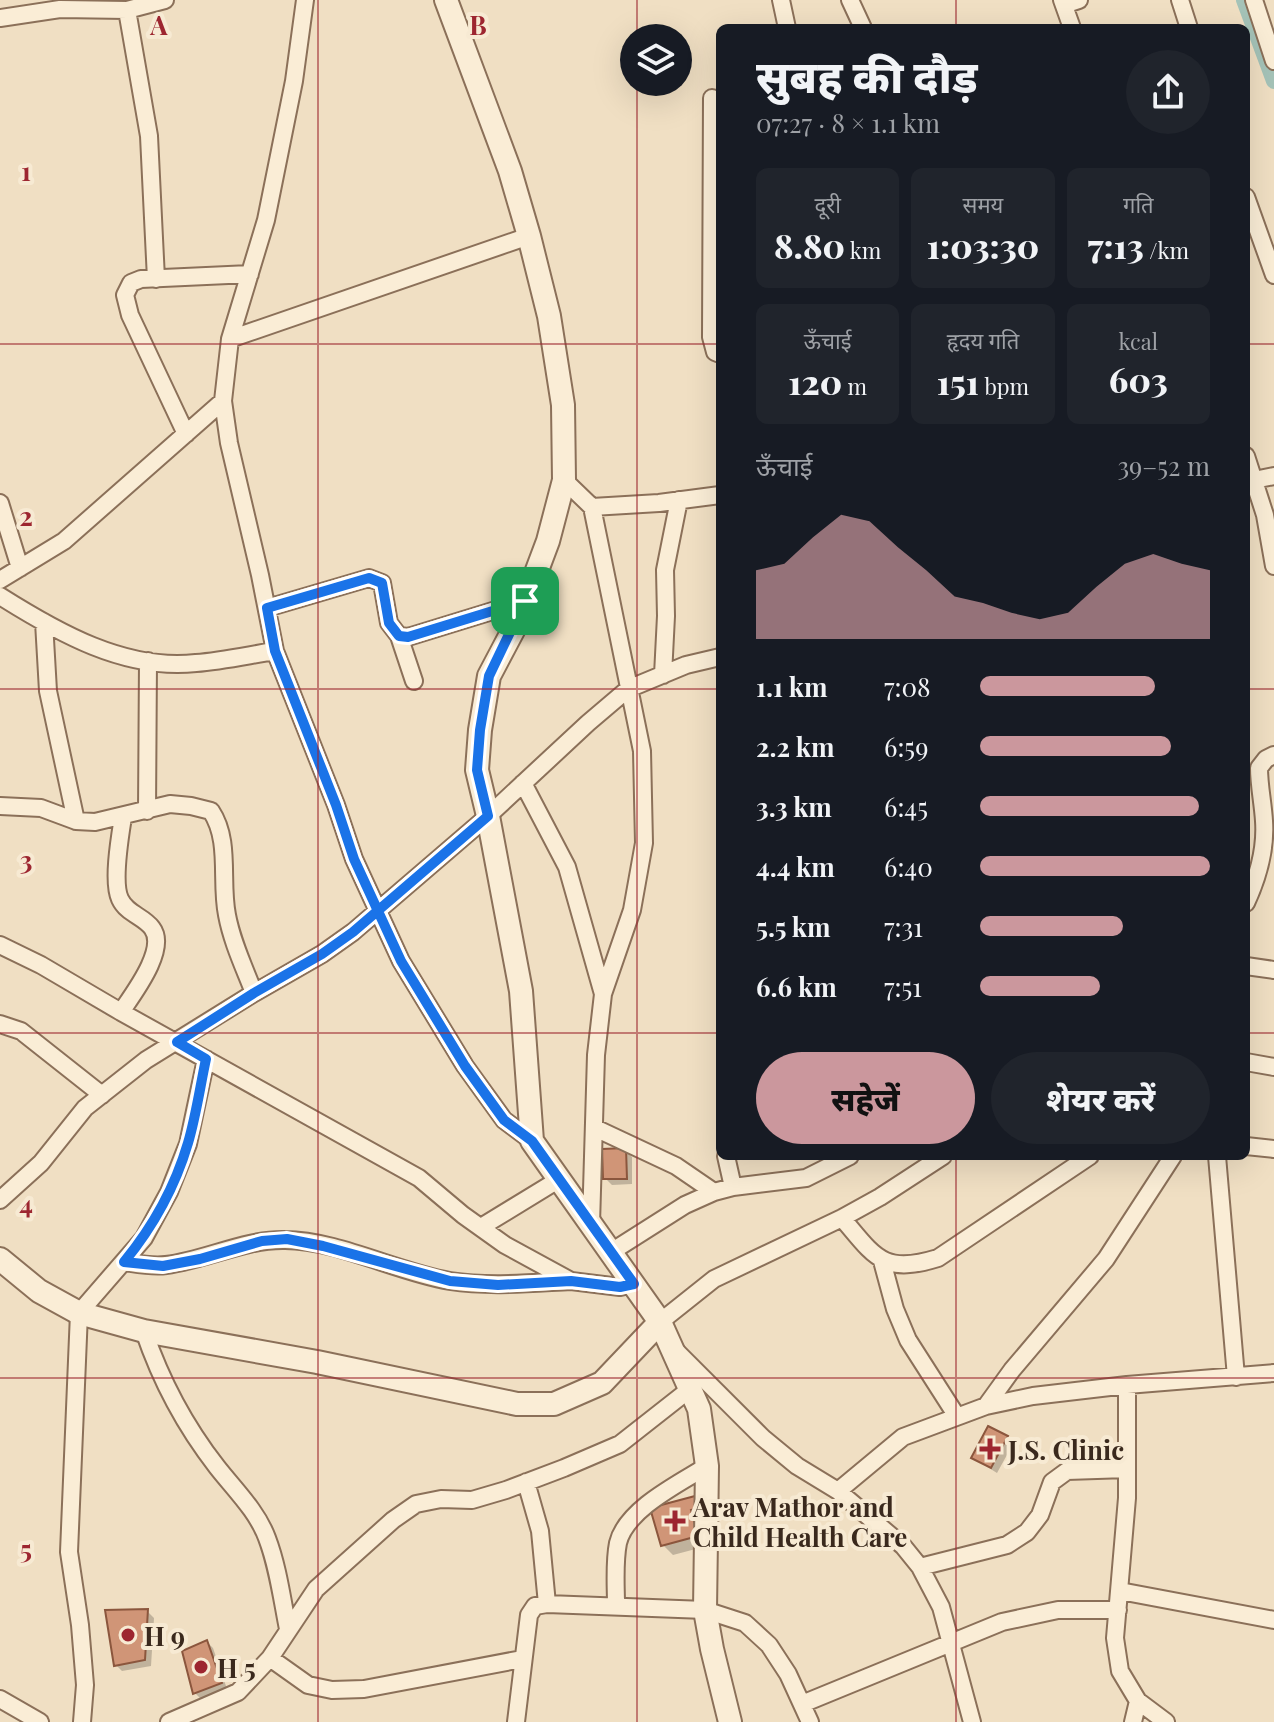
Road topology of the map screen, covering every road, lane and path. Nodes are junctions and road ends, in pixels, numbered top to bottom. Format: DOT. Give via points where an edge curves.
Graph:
graph roads {
  1 [pos="165,0"];
  2 [pos="446,0"];
  3 [pos="781,0"];
  4 [pos="850,0"];
  5 [pos="1180,0"];
  6 [pos="1254,0"];
  7 [pos="302,1"];
  8 [pos="1069,2"];
  9 [pos="127,10"];
  10 [pos="0,18"];
  11 [pos="786,24"];
  12 [pos="861,24"];
  13 [pos="1072,24"];
  14 [pos="1188,24"];
  15 [pos="1274,61"];
  16 [pos="712,98"];
  17 [pos="1250,213"];
  18 [pos="529,236"];
  19 [pos="250,274"];
  20 [pos="1274,275"];
  21 [pos="156,279"];
  22 [pos="230,339"];
  23 [pos="716,352"];
  24 [pos="223,401"];
  25 [pos="186,434"];
  26 [pos="1250,468"];
  27 [pos="1274,476"];
  28 [pos="564,480"];
  29 [pos="1254,480"];
  30 [pos="716,495"];
  31 [pos="679,500"];
  32 [pos="0,503"];
  33 [pos="592,507"];
  34 [pos="1273,558"];
  35 [pos="20,568"];
  36 [pos="0,580"];
  37 [pos="0,596"];
  38 [pos="525,601"];
  39 [pos="267,608"];
  40 [pos="44,622"];
  41 [pos="399,636"];
  42 [pos="716,646"];
  43 [pos="275,651"];
  44 [pos="716,658"];
  45 [pos="148,661"];
  46 [pos="686,665"];
  47 [pos="663,675"];
  48 [pos="414,681"];
  49 [pos="628,689"];
  50 [pos="1274,755"];
  51 [pos="523,783"];
  52 [pos="0,806"];
  53 [pos="147,811"];
  54 [pos="488,816"];
  55 [pos="123,817"];
  56 [pos="76,821"];
  57 [pos="1250,895"];
  58 [pos="377,910"];
  59 [pos="0,945"];
  60 [pos="1250,967"];
  61 [pos="1274,970"];
  62 [pos="254,993"];
  63 [pos="603,994"];
  64 [pos="121,1012"];
  65 [pos="0,1024"];
  66 [pos="177,1042"];
  67 [pos="206,1059"];
  68 [pos="1250,1063"];
  69 [pos="1274,1067"];
  70 [pos="102,1095"];
  71 [pos="595,1128"];
  72 [pos="532,1141"];
  73 [pos="1250,1146"];
  74 [pos="1274,1149"];
  75 [pos="727,1160"];
  76 [pos="842,1160"];
  77 [pos="937,1160"];
  78 [pos="1084,1160"];
  79 [pos="1170,1160"];
  80 [pos="1217,1160"];
  81 [pos="558,1180"];
  82 [pos="733,1187"];
  83 [pos="714,1192"];
  84 [pos="0,1200"];
  85 [pos="842,1218"];
  86 [pos="591,1224"];
  87 [pos="481,1227"];
  88 [pos="611,1252"];
  89 [pos="0,1259"];
  90 [pos="882,1261"];
  91 [pos="124,1262"];
  92 [pos="571,1281"];
  93 [pos="634,1284"];
  94 [pos="79,1313"];
  95 [pos="660,1322"];
  96 [pos="144,1331"];
  97 [pos="671,1346"];
  98 [pos="1274,1373"];
  99 [pos="1236,1377"];
  100 [pos="1127,1385"];
  101 [pos="690,1389"];
  102 [pos="986,1406"];
  103 [pos="956,1415"];
  104 [pos="707,1466"];
  105 [pos="1127,1469"];
  106 [pos="526,1482"];
  107 [pos="838,1491"];
  108 [pos="920,1567"];
  109 [pos="1120,1591"];
  110 [pos="547,1604"];
  111 [pos="616,1606"];
  112 [pos="705,1610"];
  113 [pos="1118,1610"];
  114 [pos="1274,1620"];
  115 [pos="288,1629"];
  116 [pos="952,1644"];
  117 [pos="270,1658"];
  118 [pos="522,1659"];
  119 [pos="1,1697"];
  120 [pos="1138,1701"];
  121 [pos="802,1704"];
  122 [pos="33,1721"];
  123 [pos="82,1722"];
  124 [pos="169,1722"];
  125 [pos="516,1722"];
  126 [pos="730,1722"];
  127 [pos="810,1722"];
  128 [pos="972,1722"];
  129 [pos="1133,1722"];
  130 [pos="1166,1722"];
  1 -- 9 [label="street"];
  2 -- 18 [label="street"];
  3 -- 11 [label="street"];
  4 -- 12 [label="street"];
  5 -- 14 [label="street"];
  6 -- 15 [label="street"];
  7 -- 19 [label="street" via="294,81"];
  8 -- 13 [label="street"];
  9 -- 10 [label="street" via="60,9"];
  9 -- 21 [label="street" via="149,136"];
  16 -- 23 [label="street" via="711,337"];
  17 -- 20 [label="street"];
  18 -- 22 [label="street"];
  18 -- 28 [label="street" via="563,405"];
  19 -- 21 [label="street"];
  19 -- 22 [label="street"];
  21 -- 25 [label="street" via="131,283 125,295"];
  22 -- 24 [label="street"];
  24 -- 25 [label="street"];
  24 -- 39 [label="street"];
  25 -- 35 [label="street" via="64,541"];
  26 -- 29 [label="street"];
  27 -- 29 [label="street"];
  28 -- 33 [label="street"];
  28 -- 38 [label="street"];
  29 -- 34 [label="street"];
  30 -- 31 [label="street"];
  31 -- 33 [label="street"];
  31 -- 47 [label="street" via="665,570"];
  32 -- 35 [label="street"];
  33 -- 49 [label="street"];
  35 -- 36 [label="street"];
  37 -- 40 [label="street"];
  38 -- 41 [label="street"];
  38 -- 54 [label="street" via="489,676 477,770"];
  39 -- 41 [label="street" via="369,578 382,583 389,623"];
  39 -- 43 [label="street"];
  40 -- 45 [label="street" via="97,648"];
  40 -- 56 [label="street" via="48,691"];
  41 -- 48 [label="street"];
  42 -- 46 [label="street"];
  43 -- 45 [label="street" via="193,664"];
  43 -- 58 [label="street"];
  44 -- 46 [label="street"];
  45 -- 53 [label="street"];
  46 -- 47 [label="street"];
  47 -- 49 [label="street"];
  49 -- 51 [label="street"];
  49 -- 63 [label="street" via="642,751 644,843 632,910"];
  50 -- 57 [label="street" via="1259,768 1264,848"];
  51 -- 54 [label="street"];
  51 -- 63 [label="street" via="567,867"];
  52 -- 56 [label="street" via="41,808"];
  53 -- 55 [label="street"];
  53 -- 62 [label="street" via="170,804 191,806 211,811 219,823 227,917"];
  54 -- 58 [label="street"];
  54 -- 72 [label="street" via="521,991"];
  55 -- 56 [label="street"];
  55 -- 64 [label="street" via="119,897 130,913 154,929 157,939 156,952"];
  58 -- 62 [label="street" via="322,954"];
  58 -- 72 [label="street" via="401,961 465,1066 504,1120"];
  59 -- 64 [label="street"];
  60 -- 61 [label="street"];
  62 -- 66 [label="street"];
  63 -- 71 [label="street"];
  64 -- 66 [label="street"];
  65 -- 70 [label="street" via="21,1031"];
  66 -- 67 [label="street"];
  66 -- 70 [label="street"];
  67 -- 87 [label="street" via="419,1178"];
  67 -- 91 [label="street" via="179,1168 144,1238"];
  68 -- 69 [label="street"];
  70 -- 84 [label="street"];
  71 -- 83 [label="street" via="676,1166"];
  71 -- 86 [label="street"];
  72 -- 81 [label="street"];
  73 -- 74 [label="street"];
  75 -- 82 [label="street"];
  76 -- 82 [label="street" via="806,1178"];
  77 -- 85 [label="street"];
  78 -- 90 [label="street" via="938,1258 918,1265"];
  79 -- 102 [label="street" via="1106,1259"];
  80 -- 99 [label="street"];
  81 -- 86 [label="street"];
  81 -- 87 [label="street"];
  82 -- 83 [label="street"];
  83 -- 88 [label="street"];
  85 -- 90 [label="street"];
  85 -- 95 [label="street" via="714,1279"];
  86 -- 88 [label="street"];
  87 -- 92 [label="street"];
  88 -- 93 [label="street"];
  89 -- 94 [label="street" via="39,1291"];
  90 -- 103 [label="street" via="908,1340"];
  91 -- 92 [label="street" via="163,1266 287,1239 450,1281"];
  91 -- 94 [label="street"];
  92 -- 93 [label="street"];
  93 -- 95 [label="street"];
  94 -- 96 [label="street"];
  94 -- 123 [label="street" via="69,1552 85,1685"];
  95 -- 96 [label="street" via="602,1383 554,1404 517,1404"];
  95 -- 97 [label="street"];
  96 -- 115 [label="street" via="182,1416 266,1536"];
  97 -- 101 [label="street"];
  97 -- 107 [label="street" via="763,1438"];
  98 -- 99 [label="street"];
  99 -- 100 [label="street"];
  100 -- 102 [label="street"];
  100 -- 105 [label="street"];
  101 -- 104 [label="street" via="699,1409"];
  101 -- 106 [label="street" via="620,1444"];
  102 -- 103 [label="street"];
  103 -- 107 [label="street" via="903,1437"];
  104 -- 111 [label="street" via="629,1522 618,1540"];
  104 -- 112 [label="street"];
  105 -- 108 [label="street" via="1067,1471 1052,1482 1040,1515 1017,1539"];
  105 -- 109 [label="street"];
  106 -- 110 [label="street" via="540,1531"];
  106 -- 115 [label="street" via="472,1500 416,1504 316,1589"];
  107 -- 108 [label="street"];
  108 -- 116 [label="street" via="941,1607"];
  109 -- 113 [label="street"];
  109 -- 114 [label="street"];
  110 -- 111 [label="street"];
  110 -- 118 [label="street" via="535,1606 529,1615"];
  111 -- 112 [label="street"];
  112 -- 121 [label="street" via="745,1623 769,1645"];
  112 -- 126 [label="street"];
  113 -- 116 [label="street" via="1032,1613"];
  113 -- 120 [label="street" via="1120,1671"];
  115 -- 117 [label="street"];
  116 -- 121 [label="street"];
  116 -- 128 [label="street"];
  117 -- 118 [label="street" via="308,1685 332,1690 364,1689"];
  117 -- 124 [label="street" via="238,1692"];
  118 -- 125 [label="street"];
  119 -- 122 [label="street"];
  120 -- 129 [label="street"];
  120 -- 130 [label="street"];
  121 -- 127 [label="street"];
}
